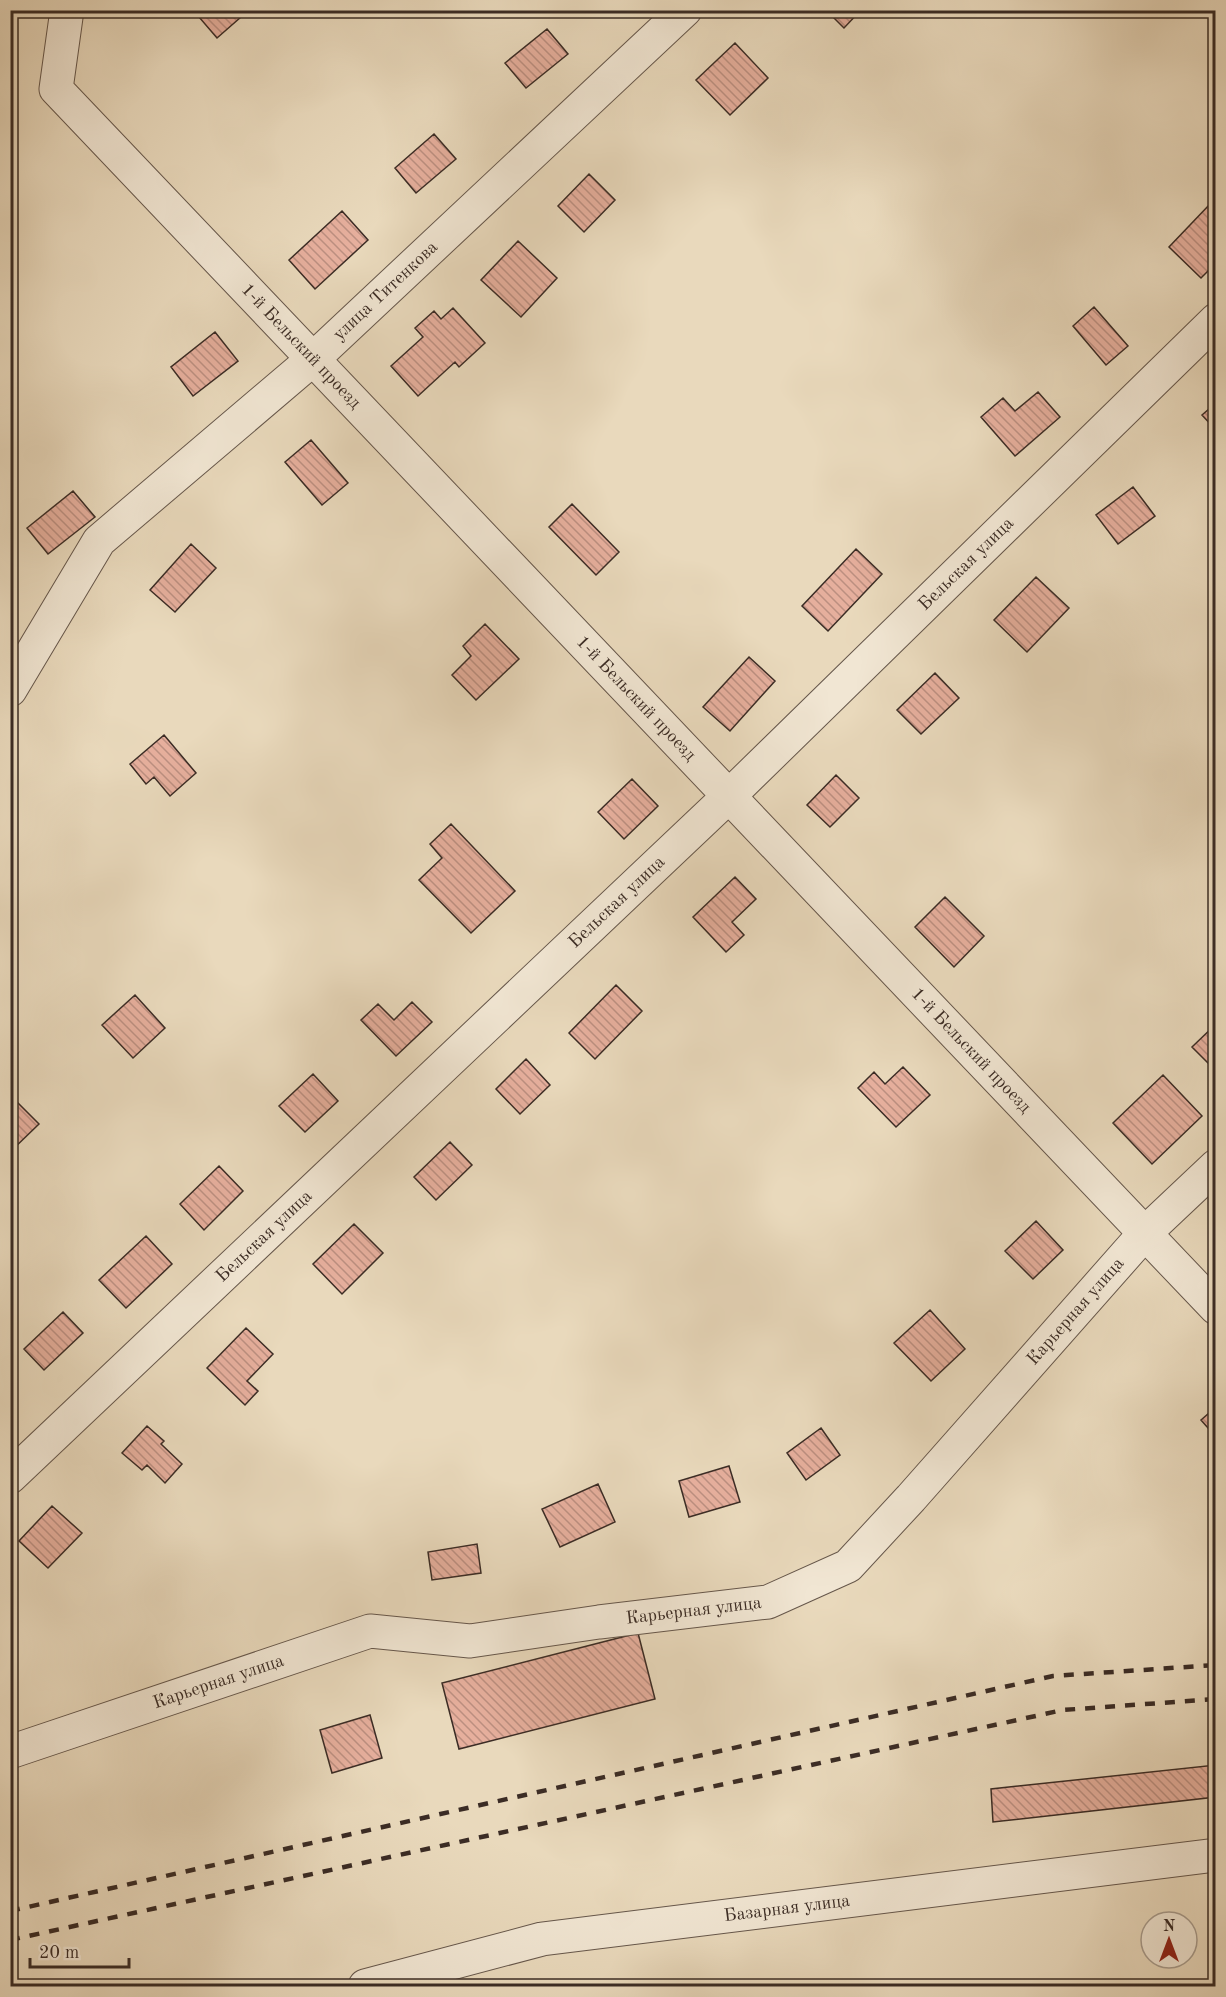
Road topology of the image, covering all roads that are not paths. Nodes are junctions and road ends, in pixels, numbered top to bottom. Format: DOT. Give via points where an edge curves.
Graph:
graph roads {
  1 [pos="67,10"];
  2 [pos="685,10"];
  3 [pos="1215,320"];
  4 [pos="313,359"];
  5 [pos="10,690"];
  6 [pos="729,796"];
  7 [pos="1215,1166"];
  8 [pos="1145,1233"];
  9 [pos="1215,1308"];
  10 [pos="10,1477"];
  11 [pos="10,1752"];
  12 [pos="1215,1855"];
  13 [pos="365,1986"];
  1 -- 4 [label="street, 1-й Бельский проезд" via="56,89"];
  2 -- 4 [label="street, улица Титенкова"];
  3 -- 6 [label="street, Бельская улица"];
  4 -- 5 [label="street, улица Титенкова" via="99,541"];
  4 -- 6 [label="street, 1-й Бельский проезд"];
  6 -- 8 [label="street, 1-й Бельский проезд"];
  6 -- 10 [label="street, Бельская улица"];
  7 -- 8 [label="street, Карьерная улица"];
  8 -- 9 [label="street, 1-й Бельский проезд"];
  8 -- 11 [label="street, Карьерная улица" via="848,1566 768,1602 470,1641 370,1631"];
  12 -- 13 [label="street, Базарная улица" via="543,1940"];
}
